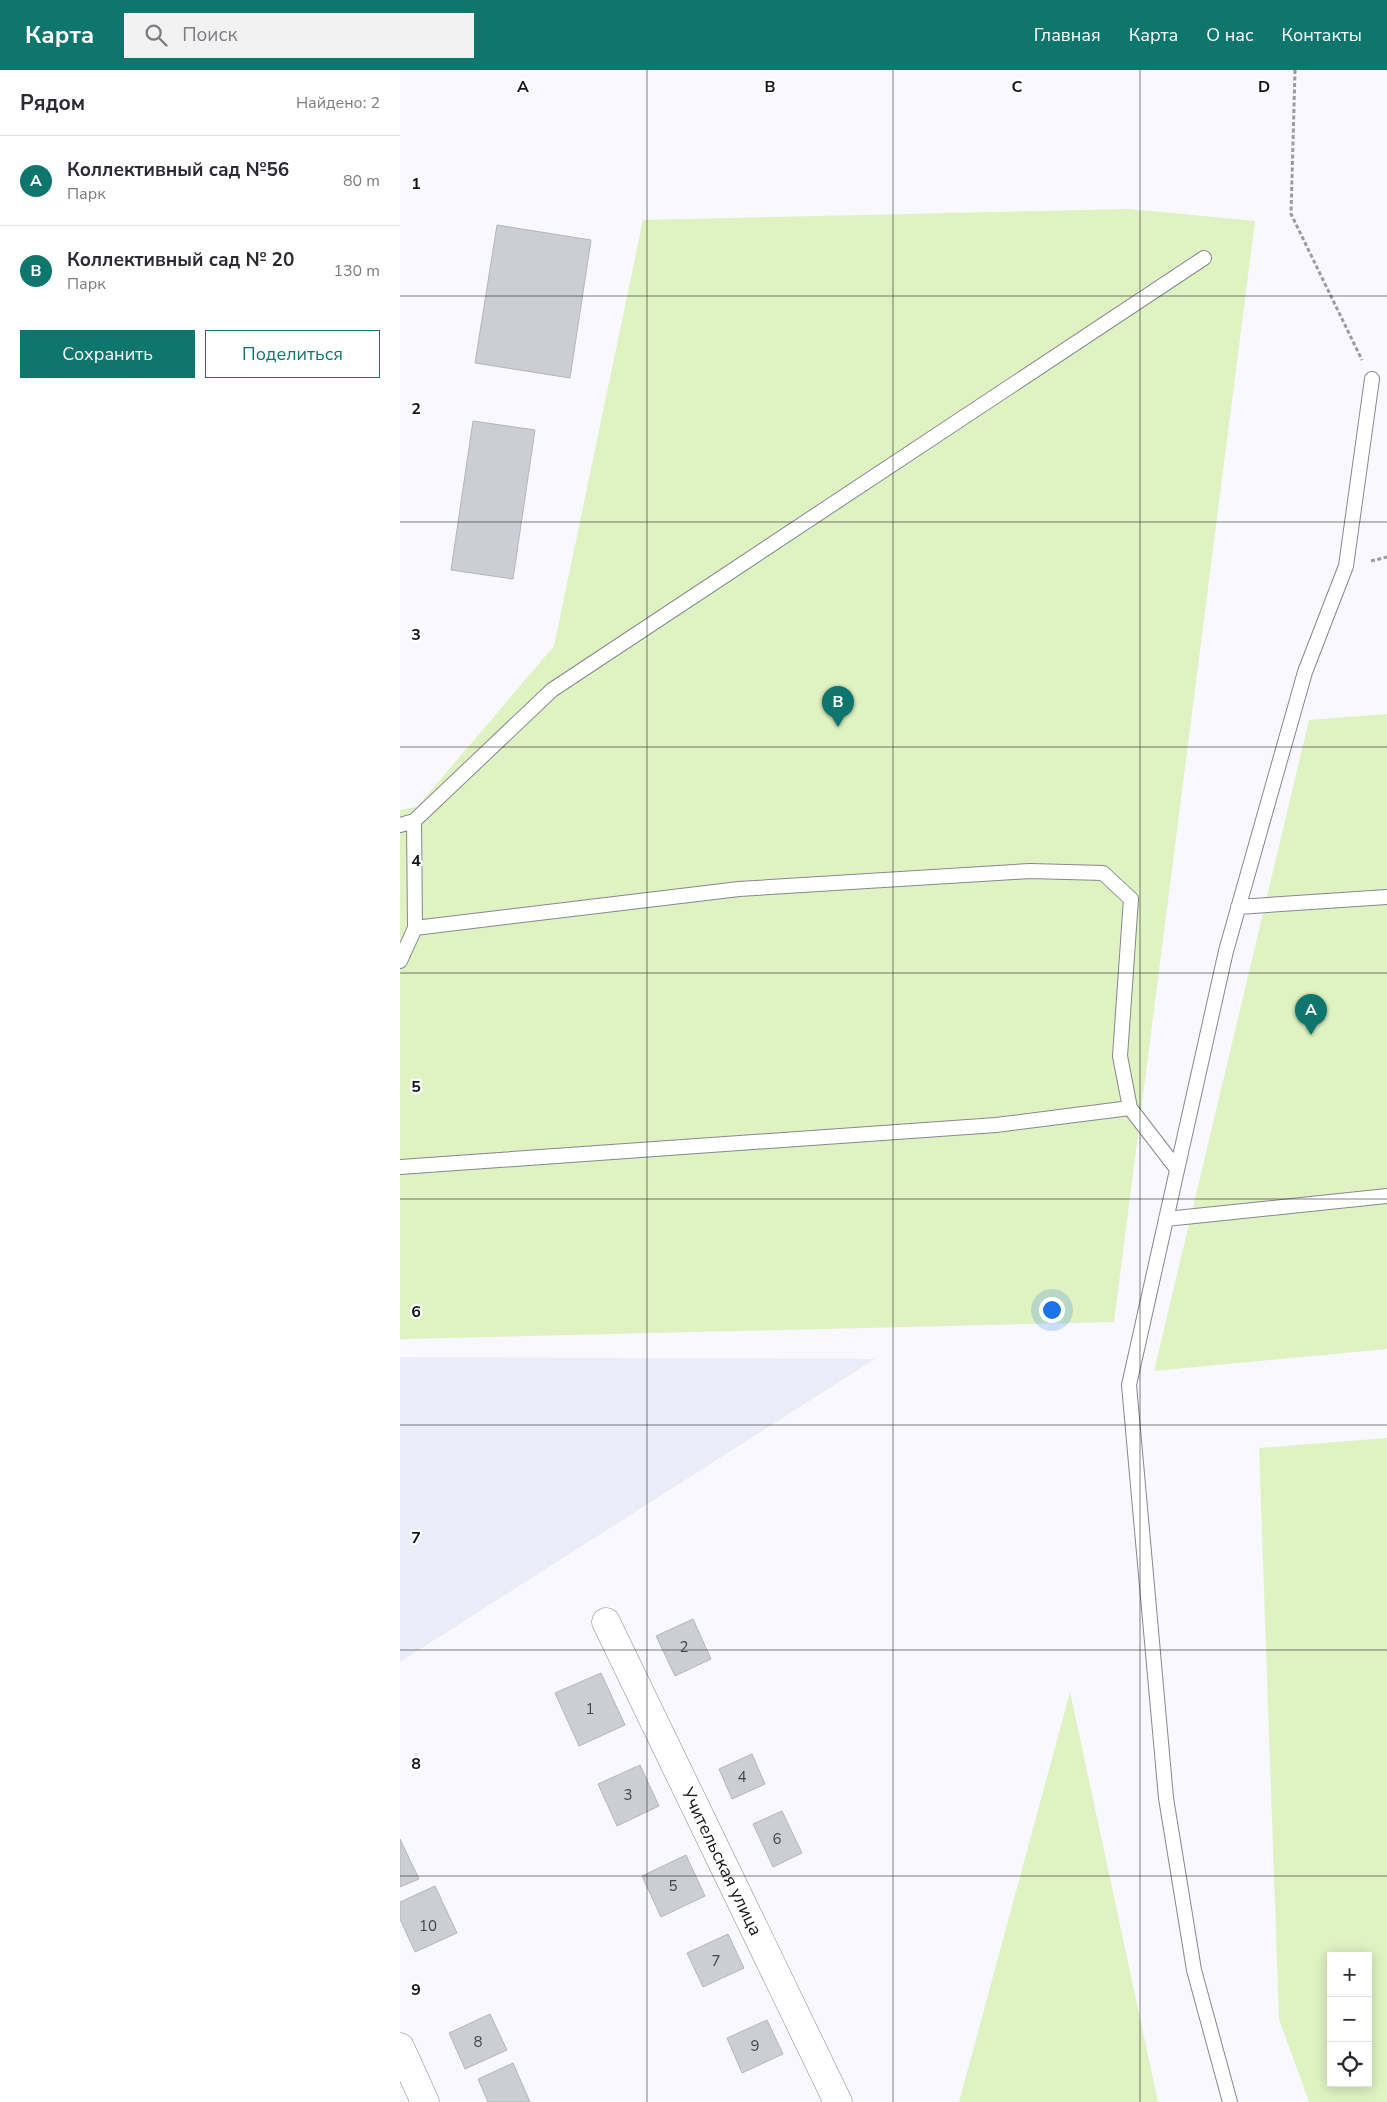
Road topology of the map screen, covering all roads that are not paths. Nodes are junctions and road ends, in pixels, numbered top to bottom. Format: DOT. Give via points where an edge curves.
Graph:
graph roads {
  1 [pos="1204,258"];
  2 [pos="1372,378"];
  3 [pos="407,823"];
  4 [pos="1387,896"];
  5 [pos="1238,907"];
  6 [pos="414,928"];
  7 [pos="400,962"];
  8 [pos="1130,1108"];
  9 [pos="400,1167"];
  10 [pos="1177,1169"];
  11 [pos="1387,1196"];
  12 [pos="1166,1219"];
  13 [pos="606,1622"];
  14 [pos="400,2047"];
  15 [pos="425,2102"];
  16 [pos="838,2102"];
  17 [pos="1230,2102"];
  1 -- 3 [label="lane" via="552,690"];
  2 -- 5 [label="lane" via="1346,566 1305,672"];
  3 -- 6 [label="lane"];
  4 -- 5 [label="lane"];
  5 -- 10 [label="lane"];
  6 -- 7 [label="lane"];
  6 -- 8 [label="lane" via="739,889 1030,872 1103,873 1131,899 1120,1056"];
  8 -- 9 [label="lane" via="996,1125"];
  8 -- 10 [label="lane"];
  10 -- 12 [label="lane"];
  11 -- 12 [label="lane"];
  12 -- 17 [label="lane" via="1129,1385 1166,1798 1194,1970"];
  13 -- 16 [label="street, Учительская улица"];
  14 -- 15 [label="street"];
}
